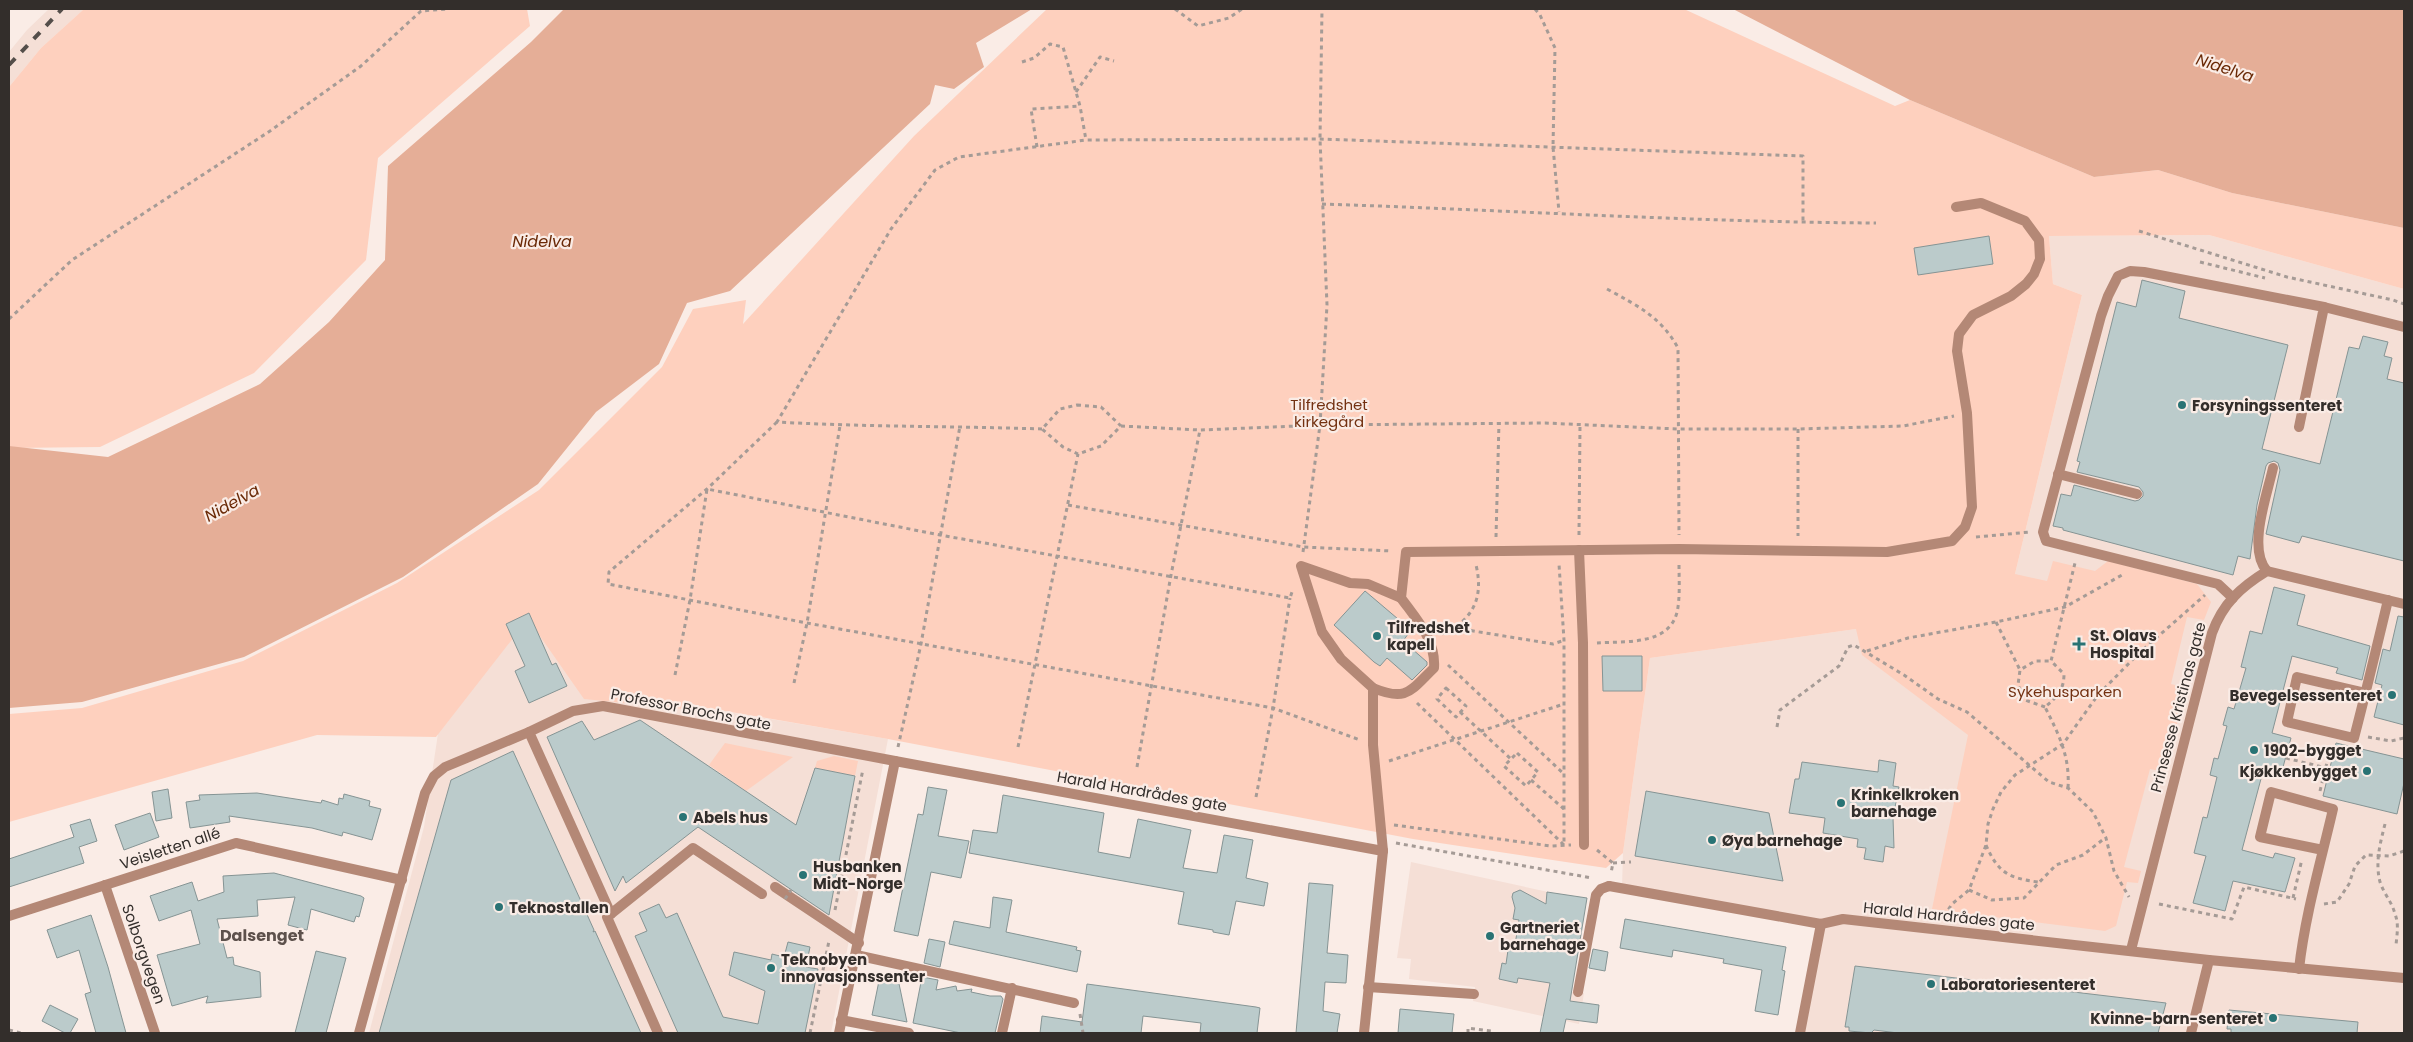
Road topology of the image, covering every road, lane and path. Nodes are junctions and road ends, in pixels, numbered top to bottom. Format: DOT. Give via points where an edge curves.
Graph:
graph roads {
  1 [pos="447,9"];
  2 [pos="1175,9"];
  3 [pos="1242,9"];
  4 [pos="1322,9"];
  5 [pos="1535,9"];
  6 [pos="1114,61"];
  7 [pos="1022,62"];
  8 [pos="1076,92"];
  9 [pos="1080,106"];
  10 [pos="1320,139"];
  11 [pos="1086,140"];
  12 [pos="1036,146"];
  13 [pos="1553,147"];
  14 [pos="1322,204"];
  15 [pos="1956,207"];
  16 [pos="1559,212"];
  17 [pos="1802,222"];
  18 [pos="1876,223"];
  19 [pos="2138,230"];
  20 [pos="1607,289"];
  21 [pos="2404,304"];
  22 [pos="2324,307"];
  23 [pos="9,319"];
  24 [pos="2404,327"];
  25 [pos="1967,413"];
  26 [pos="778,422"];
  27 [pos="1500,422"];
  28 [pos="1320,425"];
  29 [pos="840,426"];
  30 [pos="960,426"];
  31 [pos="1121,426"];
  32 [pos="1580,426"];
  33 [pos="2299,427"];
  34 [pos="1042,429"];
  35 [pos="1678,429"];
  36 [pos="1798,429"];
  37 [pos="1200,430"];
  38 [pos="1078,454"];
  39 [pos="2273,468"];
  40 [pos="2058,474"];
  41 [pos="707,489"];
  42 [pos="2136,494"];
  43 [pos="1068,505"];
  44 [pos="824,513"];
  45 [pos="1182,524"];
  46 [pos="2043,532"];
  47 [pos="940,535"];
  48 [pos="1952,541"];
  49 [pos="1303,547"];
  50 [pos="1679,549"];
  51 [pos="1558,550"];
  52 [pos="1579,550"];
  53 [pos="1798,550"];
  54 [pos="2078,550"];
  55 [pos="1495,551"];
  56 [pos="1406,552"];
  57 [pos="1473,552"];
  58 [pos="1056,556"];
  59 [pos="2132,563"];
  60 [pos="1300,566"];
  61 [pos="2267,571"];
  62 [pos="1171,575"];
  63 [pos="2218,584"];
  64 [pos="1290,598"];
  65 [pos="1401,598"];
  66 [pos="2233,598"];
  67 [pos="690,600"];
  68 [pos="2388,600"];
  69 [pos="2404,604"];
  70 [pos="2065,607"];
  71 [pos="1996,622"];
  72 [pos="807,623"];
  73 [pos="1455,628"];
  74 [pos="1430,640"];
  75 [pos="1564,640"];
  76 [pos="1583,640"];
  77 [pos="921,644"];
  78 [pos="1866,651"];
  79 [pos="1435,657"];
  80 [pos="2051,661"];
  81 [pos="1036,664"];
  82 [pos="2020,670"];
  83 [pos="675,675"];
  84 [pos="794,683"];
  85 [pos="1151,685"];
  86 [pos="1373,688"];
  87 [pos="2366,693"];
  88 [pos="1408,694"];
  89 [pos="1564,704"];
  90 [pos="2045,706"];
  91 [pos="1273,708"];
  92 [pos="1460,712"];
  93 [pos="1510,722"];
  94 [pos="1777,727"];
  95 [pos="529,732"];
  96 [pos="1482,732"];
  97 [pos="2334,733"];
  98 [pos="2354,738"];
  99 [pos="2404,738"];
  100 [pos="1457,740"];
  101 [pos="2063,744"];
  102 [pos="1373,745"];
  103 [pos="1018,747"];
  104 [pos="866,756"];
  105 [pos="2286,758"];
  106 [pos="1511,759"];
  107 [pos="895,761"];
  108 [pos="1375,765"];
  109 [pos="2029,766"];
  110 [pos="1137,767"];
  111 [pos="2326,768"];
  112 [pos="1564,774"];
  113 [pos="1531,780"];
  114 [pos="2068,788"];
  115 [pos="1256,797"];
  116 [pos="2317,804"];
  117 [pos="1564,810"];
  118 [pos="1381,823"];
  119 [pos="2386,824"];
  120 [pos="2106,838"];
  121 [pos="1564,845"];
  122 [pos="1584,845"];
  123 [pos="1986,845"];
  124 [pos="2305,846"];
  125 [pos="2323,850"];
  126 [pos="1383,851"];
  127 [pos="2404,852"];
  128 [pos="2378,855"];
  129 [pos="1631,862"];
  130 [pos="1613,863"];
  131 [pos="402,880"];
  132 [pos="2038,882"];
  133 [pos="105,885"];
  134 [pos="1609,886"];
  135 [pos="775,887"];
  136 [pos="791,890"];
  137 [pos="1969,890"];
  138 [pos="762,894"];
  139 [pos="2129,897"];
  140 [pos="2293,898"];
  141 [pos="785,899"];
  142 [pos="2311,903"];
  143 [pos="2159,904"];
  144 [pos="611,914"];
  145 [pos="9,916"];
  146 [pos="1944,916"];
  147 [pos="1821,924"];
  148 [pos="832,926"];
  149 [pos="859,943"];
  150 [pos="2396,944"];
  151 [pos="2131,950"];
  152 [pos="856,955"];
  153 [pos="2209,960"];
  154 [pos="2299,969"];
  155 [pos="2404,978"];
  156 [pos="1368,987"];
  157 [pos="1012,988"];
  158 [pos="1578,992"];
  159 [pos="1474,994"];
  160 [pos="1074,1002"];
  161 [pos="841,1020"];
  162 [pos="9,1030"];
  163 [pos="21,1033"];
  164 [pos="155,1033"];
  165 [pos="359,1033"];
  166 [pos="658,1033"];
  167 [pos="810,1033"];
  168 [pos="839,1033"];
  169 [pos="909,1033"];
  170 [pos="1002,1033"];
  171 [pos="1364,1033"];
  172 [pos="1468,1033"];
  173 [pos="1491,1033"];
  174 [pos="1800,1033"];
  175 [pos="2191,1033"];
  1 -- 23 [label="path" via="421,11 361,66 270,131 72,260"];
  2 -- 3 [label="path" via="1198,26 1228,18"];
  4 -- 10 [label="path"];
  5 -- 13 [label="path" via="1555,48"];
  6 -- 8 [label="path" via="1100,58"];
  7 -- 8 [label="path" via="1034,58 1050,44 1063,47"];
  8 -- 9 [label="path"];
  9 -- 11 [label="path"];
  9 -- 12 [label="path" via="1031,108"];
  10 -- 11 [label="path"];
  10 -- 13 [label="path"];
  10 -- 14 [label="path"];
  11 -- 12 [label="path"];
  12 -- 26 [label="path" via="959,157 935,170 891,229"];
  13 -- 16 [label="path"];
  13 -- 17 [label="path" via="1803,156"];
  14 -- 16 [label="path"];
  14 -- 28 [label="path" via="1327,305"];
  15 -- 25 [label="street" via="1981,203 2025,221 2039,240 2040,259 2034,274 2011,296 1973,315 1959,334 1957,351"];
  16 -- 17 [label="path"];
  17 -- 18 [label="path"];
  19 -- 21 [label="path" via="2287,277"];
  20 -- 35 [label="path" via="1643,309 1668,330 1678,348"];
  22 -- 24 [label="street"];
  22 -- 33 [label="street"];
  22 -- 40 [label="street" via="2144,272 2130,271 2118,276 2101,316"];
  25 -- 36 [label="path" via="1903,426"];
  25 -- 48 [label="street" via="1972,507 1965,527"];
  26 -- 29 [label="path"];
  26 -- 41 [label="path"];
  27 -- 28 [label="path"];
  27 -- 32 [label="path"];
  27 -- 55 [label="path"];
  28 -- 37 [label="path"];
  28 -- 49 [label="path"];
  29 -- 30 [label="path"];
  29 -- 44 [label="path"];
  30 -- 34 [label="path"];
  30 -- 47 [label="path"];
  31 -- 34 [label="path" via="1101,406 1077,405 1060,409"];
  31 -- 37 [label="path"];
  31 -- 38 [label="path" via="1101,446"];
  32 -- 35 [label="path"];
  32 -- 52 [label="path"];
  34 -- 38 [label="path" via="1063,447"];
  35 -- 36 [label="path"];
  35 -- 50 [label="path"];
  36 -- 53 [label="path"];
  37 -- 45 [label="path"];
  38 -- 43 [label="path"];
  39 -- 61 [label="street" via="2258,534 2260,563"];
  40 -- 42 [label="street"];
  40 -- 46 [label="street"];
  41 -- 44 [label="path"];
  41 -- 67 [label="path"];
  41 -- 67 [label="path" via="609,572 608,584"];
  43 -- 45 [label="path"];
  43 -- 58 [label="path"];
  44 -- 47 [label="path"];
  44 -- 72 [label="path"];
  45 -- 49 [label="path"];
  45 -- 62 [label="path"];
  46 -- 48 [label="path"];
  46 -- 54 [label="street" via="2046,541"];
  47 -- 58 [label="path"];
  47 -- 77 [label="path"];
  48 -- 53 [label="street" via="1887,552"];
  49 -- 56 [label="path"];
  49 -- 60 [label="path"];
  50 -- 52 [label="street"];
  50 -- 53 [label="street"];
  50 -- 76 [label="path" via="1678,609 1670,628 1651,639"];
  51 -- 52 [label="street"];
  51 -- 55 [label="street"];
  51 -- 75 [label="path"];
  52 -- 76 [label="street"];
  54 -- 59 [label="street"];
  54 -- 70 [label="path"];
  55 -- 57 [label="street"];
  56 -- 57 [label="street"];
  56 -- 65 [label="street"];
  57 -- 73 [label="path" via="1479,596 1468,615"];
  58 -- 62 [label="path"];
  58 -- 81 [label="path"];
  59 -- 63 [label="street"];
  59 -- 70 [label="path" via="2122,575"];
  60 -- 64 [label="path"];
  60 -- 65 [label="street" via="1350,583 1368,584"];
  60 -- 86 [label="street" via="1322,632 1341,659"];
  61 -- 66 [label="street, Prinsesse Kristinas gate" via="2249,582"];
  61 -- 68 [label="street"];
  62 -- 64 [label="path"];
  62 -- 85 [label="path"];
  63 -- 66 [label="street"];
  63 -- 101 [label="path" via="2137,655 2098,695"];
  64 -- 91 [label="path"];
  65 -- 74 [label="street"];
  66 -- 151 [label="street, Prinsesse Kristinas gate" via="2219,613 2212,633"];
  67 -- 72 [label="path"];
  67 -- 83 [label="path"];
  68 -- 69 [label="street"];
  68 -- 87 [label="street"];
  70 -- 71 [label="path"];
  70 -- 80 [label="path"];
  71 -- 78 [label="path" via="1908,638"];
  71 -- 82 [label="path"];
  72 -- 77 [label="path"];
  72 -- 84 [label="path"];
  73 -- 74 [label="path"];
  73 -- 75 [label="path" via="1553,644"];
  74 -- 79 [label="street"];
  75 -- 76 [label="path"];
  75 -- 89 [label="path"];
  76 -- 122 [label="street"];
  77 -- 81 [label="path"];
  77 -- 107 [label="path"];
  78 -- 94 [label="path" via="1854,645 1848,647 1839,666 1780,710"];
  78 -- 109 [label="path" via="1938,699 1967,712"];
  79 -- 88 [label="street" via="1434,668"];
  79 -- 93 [label="path" via="1445,662"];
  80 -- 82 [label="path" via="2035,661"];
  80 -- 90 [label="path" via="2064,674 2064,684 2057,697"];
  81 -- 85 [label="path"];
  81 -- 103 [label="path"];
  82 -- 90 [label="path" via="2018,684 2025,700"];
  85 -- 91 [label="path"];
  85 -- 110 [label="path"];
  86 -- 88 [label="street" via="1391,696"];
  86 -- 102 [label="street"];
  87 -- 97 [label="street" via="2297,677 2287,722"];
  87 -- 98 [label="street"];
  88 -- 100 [label="path"];
  89 -- 93 [label="path"];
  89 -- 112 [label="path"];
  90 -- 101 [label="path"];
  91 -- 102 [label="path"];
  91 -- 115 [label="path"];
  92 -- 92 [label="path" via="1456,717 1437,698 1446,688 1466,706"];
  92 -- 96 [label="path"];
  93 -- 96 [label="path"];
  93 -- 112 [label="path"];
  95 -- 104 [label="street, Professor Brochs gate" via="573,711 603,706"];
  95 -- 131 [label="street, Professor Brochs gate" via="445,767 434,776 424,793"];
  95 -- 144 [label="street"];
  96 -- 100 [label="path"];
  96 -- 106 [label="path"];
  97 -- 98 [label="street"];
  97 -- 111 [label="path"];
  98 -- 99 [label="path" via="2367,736 2391,742"];
  100 -- 108 [label="path"];
  100 -- 121 [label="path"];
  101 -- 109 [label="path"];
  101 -- 114 [label="path" via="2069,769"];
  102 -- 108 [label="street"];
  104 -- 107 [label="street, Professor Brochs gate"];
  104 -- 148 [label="path"];
  105 -- 111 [label="path"];
  106 -- 113 [label="path" via="1517,753 1538,772"];
  106 -- 113 [label="path" via="1504,766 1526,786"];
  107 -- 126 [label="street, Harald Hardrådes gate"];
  107 -- 149 [label="street"];
  108 -- 118 [label="street"];
  109 -- 114 [label="path" via="2049,782"];
  109 -- 123 [label="path" via="2015,774 2001,792 1988,824"];
  111 -- 116 [label="path"];
  112 -- 117 [label="path"];
  113 -- 117 [label="path"];
  114 -- 120 [label="path" via="2093,812"];
  116 -- 124 [label="street" via="2271,792 2260,837"];
  116 -- 125 [label="street" via="2334,808"];
  117 -- 121 [label="path"];
  118 -- 121 [label="path" via="1551,846"];
  118 -- 126 [label="street"];
  119 -- 128 [label="path"];
  120 -- 132 [label="path" via="2083,855 2056,865"];
  120 -- 139 [label="path" via="2114,871"];
  121 -- 122 [label="path"];
  122 -- 130 [label="path" via="1600,851"];
  123 -- 132 [label="path" via="2002,871 2018,879"];
  123 -- 137 [label="path"];
  124 -- 125 [label="street"];
  124 -- 140 [label="path"];
  125 -- 142 [label="street"];
  126 -- 134 [label="path" via="1394,842 1593,878"];
  126 -- 156 [label="street"];
  127 -- 128 [label="path"];
  128 -- 142 [label="path" via="2366,854 2360,858 2337,902"];
  128 -- 150 [label="path" via="2380,882 2395,912"];
  129 -- 130 [label="path"];
  130 -- 134 [label="path"];
  131 -- 133 [label="street, Veisletten allé" via="236,843"];
  131 -- 165 [label="street, Professor Brochs gate"];
  132 -- 137 [label="path" via="2024,898 1992,900"];
  133 -- 145 [label="street, Veisletten allé"];
  133 -- 164 [label="street, Solborgvegen"];
  134 -- 147 [label="street, Harald Hardrådes gate"];
  134 -- 158 [label="street" via="1596,895"];
  135 -- 148 [label="street"];
  136 -- 141 [label="path, bridge"];
  137 -- 146 [label="path" via="1952,904"];
  138 -- 144 [label="street" via="693,848"];
  140 -- 142 [label="path"];
  140 -- 143 [label="path" via="2244,887 2232,919"];
  142 -- 154 [label="street"];
  144 -- 166 [label="street" via="607,917"];
  147 -- 151 [label="street, Harald Hardrådes gate" via="1843,919"];
  147 -- 174 [label="street"];
  148 -- 149 [label="street"];
  148 -- 167 [label="path"];
  149 -- 152 [label="street"];
  151 -- 153 [label="street, Harald Hardrådes gate"];
  152 -- 157 [label="street"];
  152 -- 161 [label="street"];
  153 -- 154 [label="street, Harald Hardrådes gate"];
  153 -- 175 [label="street"];
  154 -- 155 [label="street, Harald Hardrådes gate"];
  156 -- 159 [label="street"];
  156 -- 171 [label="street"];
  157 -- 160 [label="street"];
  157 -- 170 [label="street"];
  161 -- 168 [label="street"];
  161 -- 169 [label="street"];
  162 -- 163 [label="path"];
  172 -- 173 [label="path" via="1468,1028"];
}
